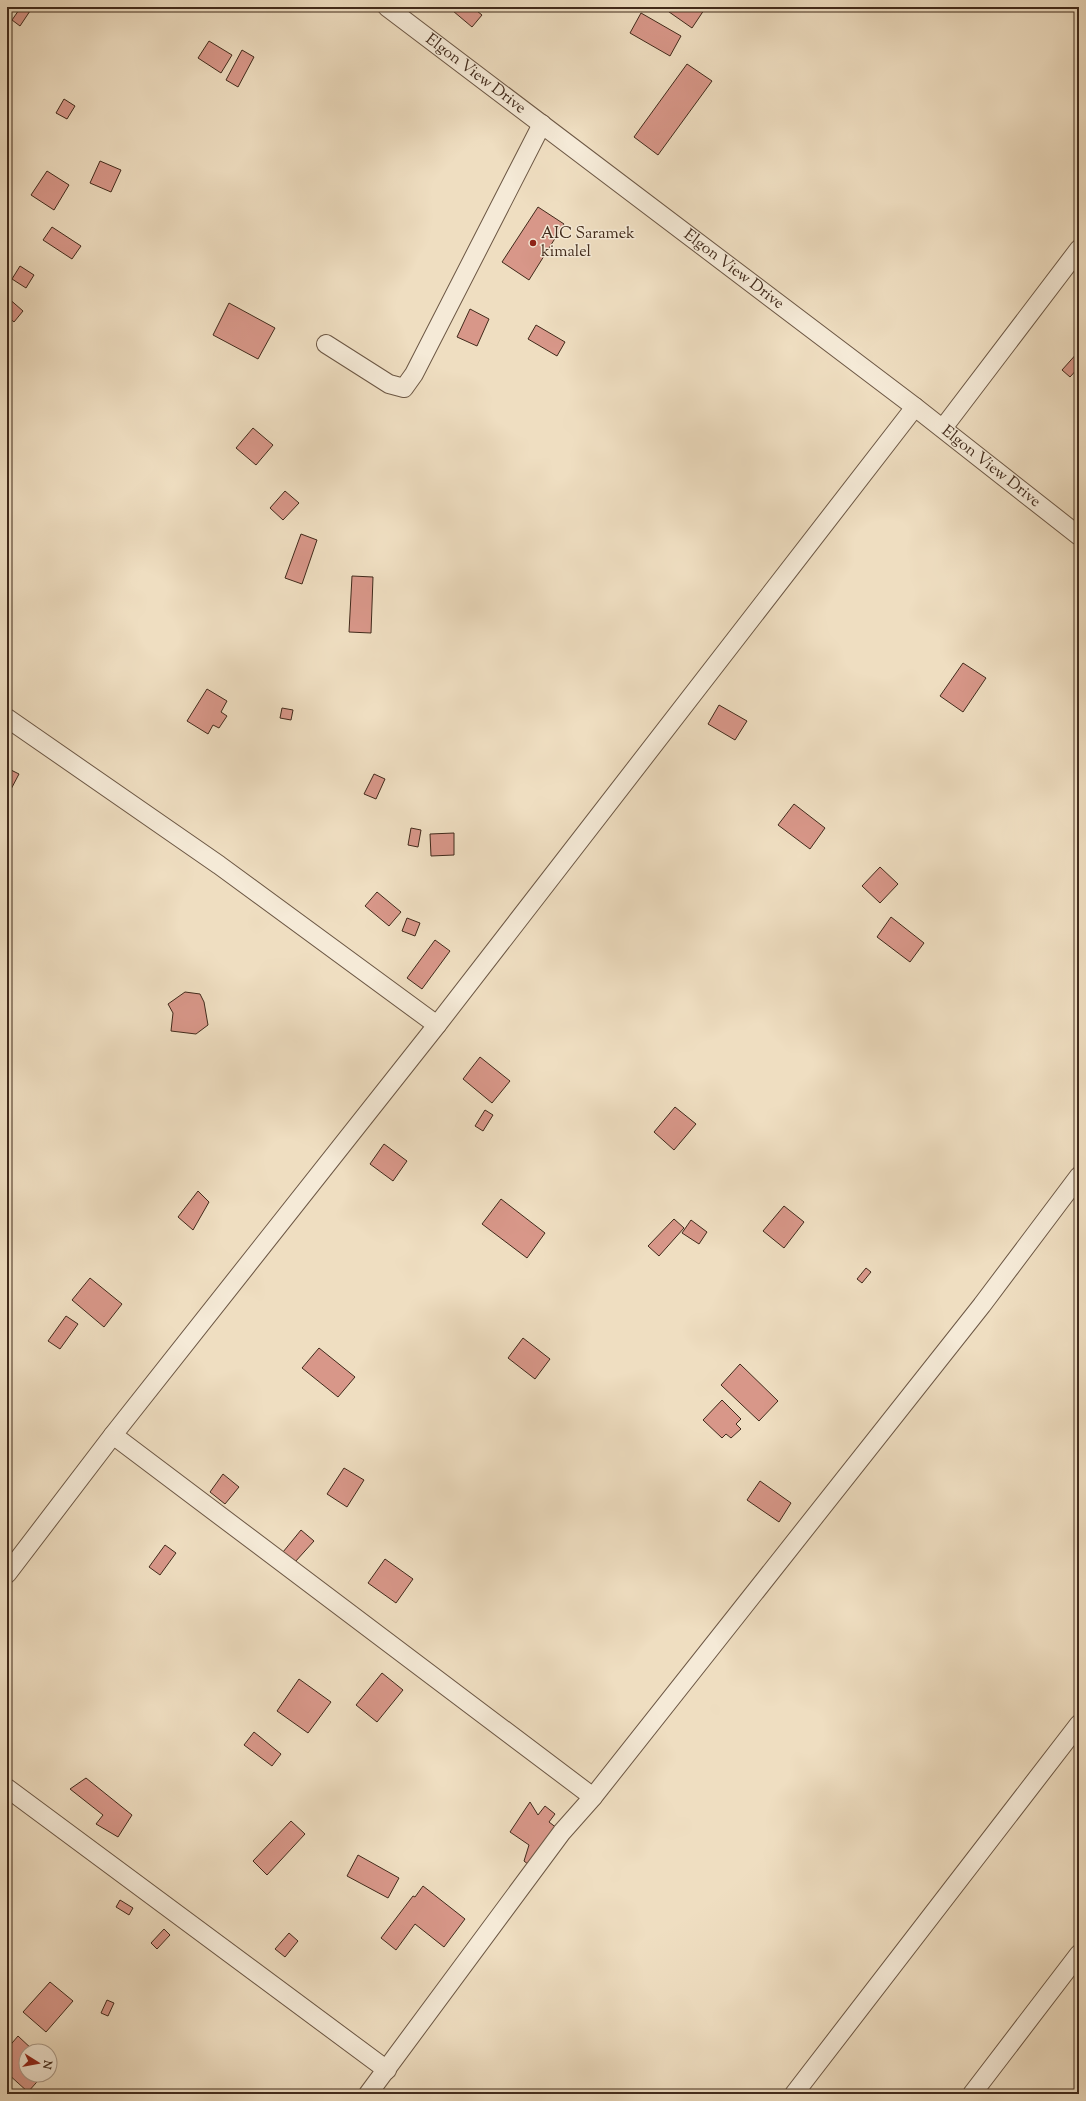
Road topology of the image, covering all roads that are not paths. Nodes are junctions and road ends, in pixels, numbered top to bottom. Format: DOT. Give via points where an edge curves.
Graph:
graph roads {
  1 [pos="387,7"];
  2 [pos="542,124"];
  3 [pos="1079,249"];
  4 [pos="326,344"];
  5 [pos="915,407"];
  6 [pos="943,428"];
  7 [pos="1079,536"];
  8 [pos="7,718"];
  9 [pos="437,1025"];
  10 [pos="1079,1176"];
  11 [pos="113,1435"];
  12 [pos="7,1574"];
  13 [pos="1078,1728"];
  14 [pos="7,1788"];
  15 [pos="593,1797"];
  16 [pos="1079,1954"];
  17 [pos="387,2070"];
  18 [pos="368,2094"];
  19 [pos="794,2094"];
  20 [pos="972,2094"];
  1 -- 2 [label="street, Elgon View Drive"];
  2 -- 4 [label="street" via="414,374 404,388 389,384"];
  2 -- 5 [label="street, Elgon View Drive"];
  3 -- 6 [label="street"];
  5 -- 6 [label="street, Elgon View Drive"];
  5 -- 9 [label="street"];
  6 -- 7 [label="street, Elgon View Drive"];
  8 -- 9 [label="street" via="219,865"];
  9 -- 11 [label="street"];
  10 -- 15 [label="street" via="982,1305"];
  11 -- 12 [label="street"];
  11 -- 15 [label="street"];
  13 -- 19 [label="street"];
  14 -- 17 [label="street"];
  15 -- 17 [label="street" via="562,1832"];
  16 -- 20 [label="street"];
  17 -- 18 [label="street"];
}
